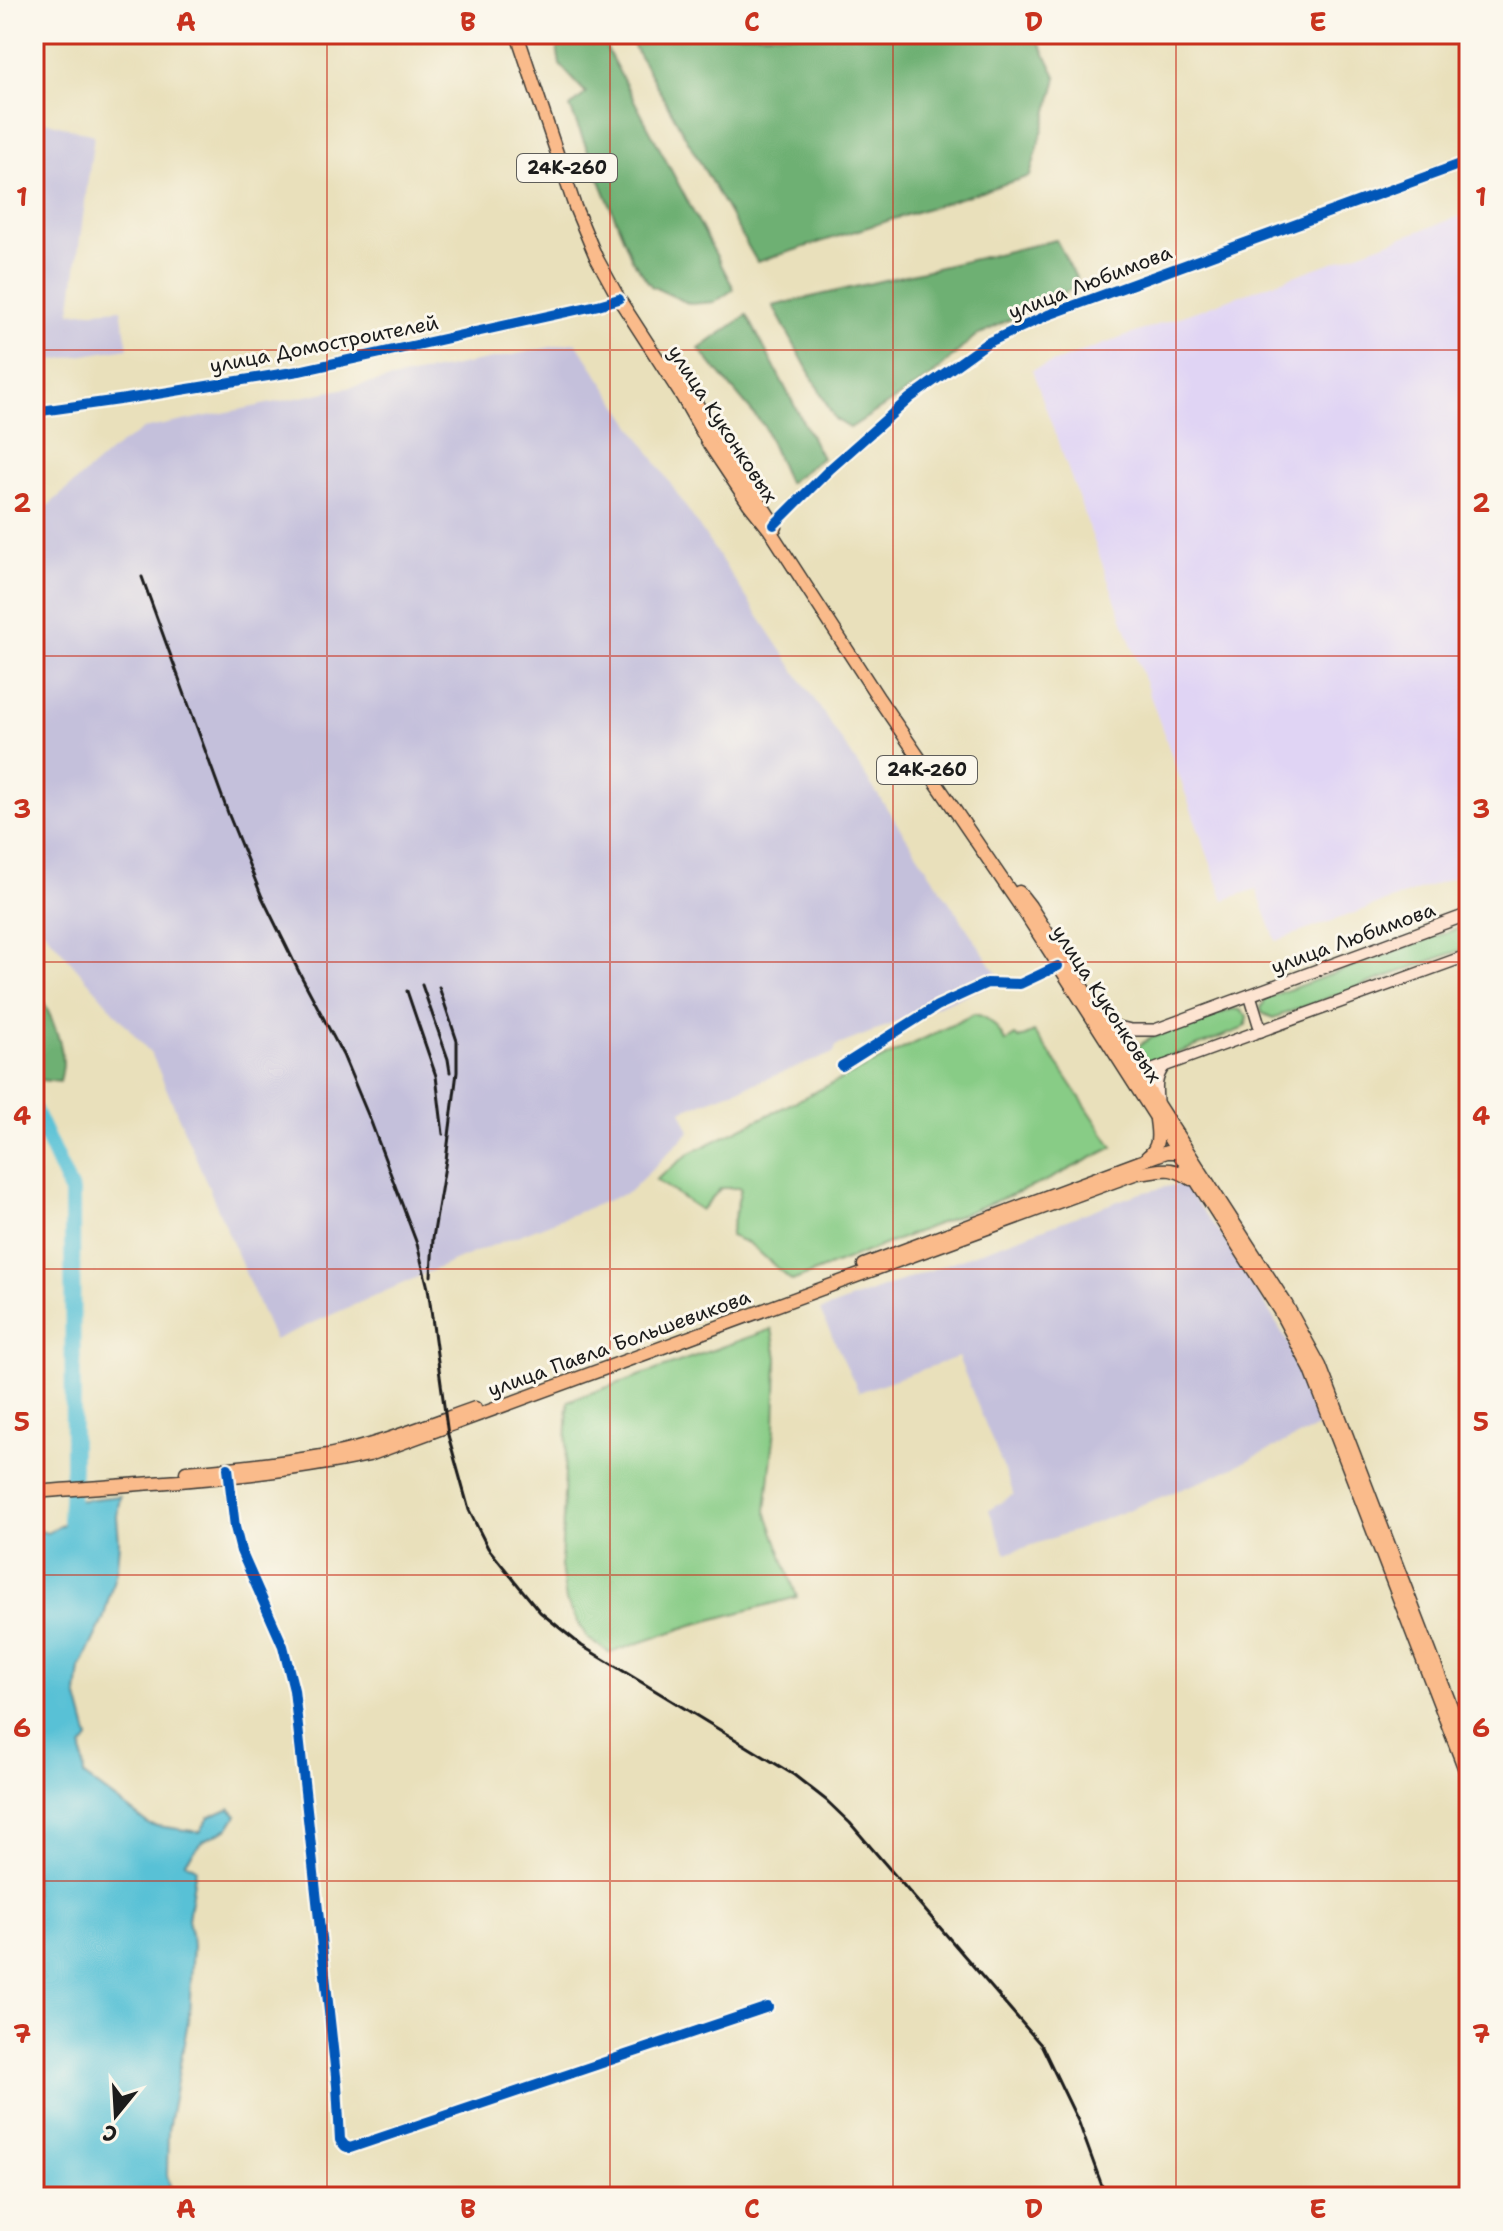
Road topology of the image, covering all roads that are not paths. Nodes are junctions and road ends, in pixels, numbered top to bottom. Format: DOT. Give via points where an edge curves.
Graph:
graph roads {
  1 [pos="520,34"];
  2 [pos="1469,161"];
  3 [pos="622,297"];
  4 [pos="34,412"];
  5 [pos="772,527"];
  6 [pos="1469,914"];
  7 [pos="1468,958"];
  8 [pos="1058,966"];
  9 [pos="1250,995"];
  10 [pos="1106,1024"];
  11 [pos="1261,1031"];
  12 [pos="1165,1064"];
  13 [pos="842,1066"];
  14 [pos="1135,1076"];
  15 [pos="1157,1102"];
  16 [pos="1156,1117"];
  17 [pos="1170,1123"];
  18 [pos="1176,1151"];
  19 [pos="1191,1157"];
  20 [pos="1137,1168"];
  21 [pos="1198,1184"];
  22 [pos="229,1473"];
  23 [pos="36,1488"];
  24 [pos="1469,1753"];
  25 [pos="1469,1780"];
  26 [pos="768,2007"];
  1 -- 3 [label="main road, 24К-260" via="575,207 596,257"];
  2 -- 5 [label="street, улица Любимова" via="1048,315 987,343 910,398"];
  3 -- 4 [label="street, улица Домостроителей" via="299,371"];
  3 -- 5 [label="main road, улица Куконковых / 24К-260" via="709,444 749,504"];
  5 -- 8 [label="main road, улица Куконковых / 24К-260" via="820,610"];
  5 -- 10 [label="main road, улица Куконковых"];
  6 -- 9 [label="main road, улица Любимова"];
  7 -- 11 [label="main road"];
  8 -- 13 [label="street" via="1020,984 987,983 937,1006"];
  8 -- 14 [label="main road, улица Куконковых / 24К-260"];
  9 -- 10 [label="main road, улица Любимова" via="1155,1030"];
  9 -- 11 [label="main road"];
  10 -- 14 [label="main road, улица Куконковых"];
  11 -- 12 [label="main road"];
  12 -- 14 [label="main road"];
  12 -- 15 [label="main road" via="1155,1083"];
  14 -- 15 [label="main road, улица Куконковых"];
  14 -- 16 [label="main road, улица Куконковых / 24К-260"];
  15 -- 17 [label="main road, улица Куконковых"];
  16 -- 18 [label="main road, улица Куконковых / 24К-260"];
  16 -- 20 [label="main road" via="1154,1153"];
  17 -- 18 [label="main road"];
  17 -- 19 [label="main road, улица Куконковых"];
  18 -- 19 [label="main road"];
  18 -- 20 [label="main road"];
  18 -- 21 [label="main road, улица Куконковых"];
  19 -- 24 [label="main road, улица Куконковых" via="1320,1366"];
  20 -- 21 [label="main road, улица Павла Большевикова" via="1165,1168"];
  20 -- 22 [label="main road, улица Павла Большевикова" via="364,1446"];
  21 -- 25 [label="main road, улица Куконковых" via="1311,1370"];
  22 -- 23 [label="main road, улица Павла Большевикова"];
  22 -- 26 [label="street" via="241,1551 283,1646 294,1690 340,2140 345,2146"];
}
